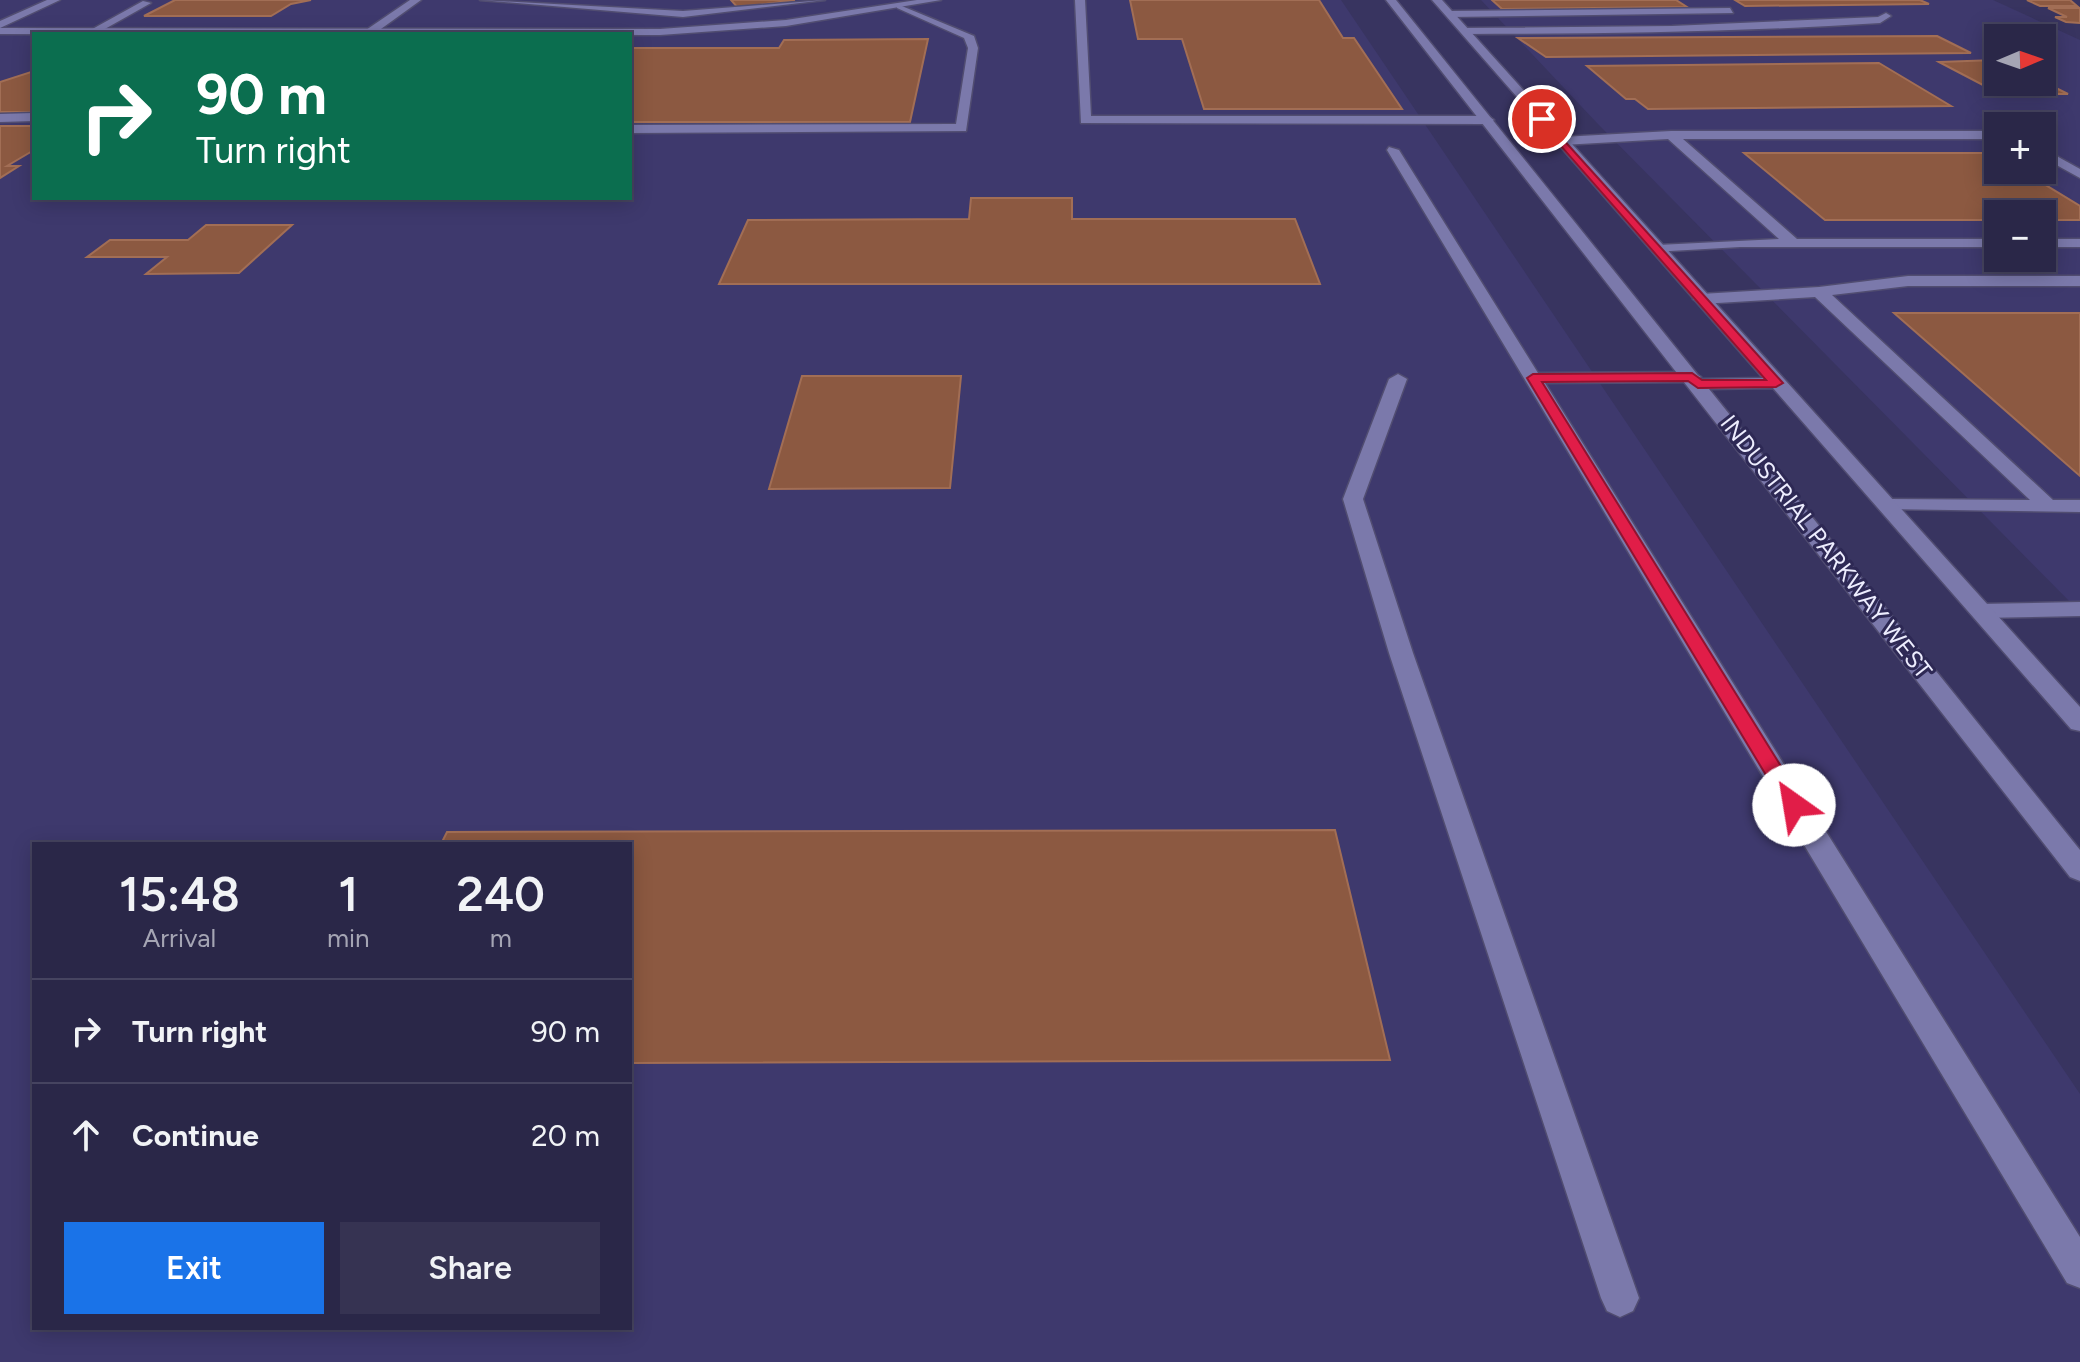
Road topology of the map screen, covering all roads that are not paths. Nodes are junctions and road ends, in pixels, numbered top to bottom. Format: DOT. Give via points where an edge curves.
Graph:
graph roads {
  1 [pos="55,0"];
  2 [pos="416,0"];
  3 [pos="485,0"];
  4 [pos="820,0"];
  5 [pos="936,0"];
  6 [pos="1080,0"];
  7 [pos="1391,0"];
  8 [pos="1437,0"];
  9 [pos="146,3"];
  10 [pos="900,6"];
  11 [pos="1730,11"];
  12 [pos="1450,14"];
  13 [pos="1886,16"];
  14 [pos="0,28"];
  15 [pos="1465,31"];
  16 [pos="93,32"];
  17 [pos="379,32"];
  18 [pos="632,32"];
  19 [pos="32,117"];
  20 [pos="0,118"];
  21 [pos="1488,120"];
  22 [pos="632,129"];
  23 [pos="1671,135"];
  24 [pos="1984,135"];
  25 [pos="1562,141"];
  26 [pos="1393,150"];
  27 [pos="2056,160"];
  28 [pos="2080,174"];
  29 [pos="1793,243"];
  30 [pos="1984,243"];
  31 [pos="2056,243"];
  32 [pos="2080,243"];
  33 [pos="1658,249"];
  34 [pos="2080,281"];
  35 [pos="1819,292"];
  36 [pos="1701,299"];
  37 [pos="1533,378"];
  38 [pos="1398,379"];
  39 [pos="1695,381"];
  40 [pos="1776,383"];
  41 [pos="1890,505"];
  42 [pos="2048,506"];
  43 [pos="2080,506"];
  44 [pos="2080,609"];
  45 [pos="1980,611"];
  46 [pos="2080,723"];
  47 [pos="2080,870"];
  48 [pos="2080,1270"];
  49 [pos="1620,1298"];
  1 -- 14 [label="main road"];
  2 -- 17 [label="main road"];
  3 -- 4 [label="main road" via="683,14"];
  5 -- 10 [label="main road"];
  6 -- 21 [label="main road" via="1085,120"];
  7 -- 21 [label="main road, INDUSTRIAL PARKWAY WEST"];
  8 -- 12 [label="main road"];
  9 -- 16 [label="main road"];
  10 -- 18 [label="main road" via="786,23"];
  10 -- 22 [label="main road" via="969,36 973,48 962,128"];
  11 -- 12 [label="main road"];
  12 -- 15 [label="main road"];
  13 -- 15 [label="main road" via="1806,26 1670,31"];
  14 -- 16 [label="main road"];
  15 -- 25 [label="main road"];
  19 -- 20 [label="main road"];
  21 -- 39 [label="main road, INDUSTRIAL PARKWAY WEST"];
  23 -- 24 [label="main road"];
  23 -- 25 [label="main road"];
  23 -- 29 [label="main road"];
  25 -- 33 [label="main road"];
  26 -- 37 [label="main road"];
  27 -- 28 [label="main road"];
  29 -- 30 [label="main road"];
  29 -- 33 [label="main road"];
  31 -- 32 [label="main road"];
  33 -- 36 [label="main road"];
  34 -- 35 [label="main road" via="1908,281"];
  35 -- 36 [label="main road"];
  35 -- 42 [label="main road"];
  36 -- 40 [label="main road"];
  37 -- 39 [label="main road"];
  37 -- 48 [label="main road"];
  38 -- 49 [label="main road" via="1353,499"];
  39 -- 40 [label="main road"];
  39 -- 47 [label="main road, INDUSTRIAL PARKWAY WEST"];
  40 -- 41 [label="main road"];
  41 -- 42 [label="main road"];
  41 -- 45 [label="main road"];
  42 -- 43 [label="main road"];
  44 -- 45 [label="main road"];
  45 -- 46 [label="main road"];
}
